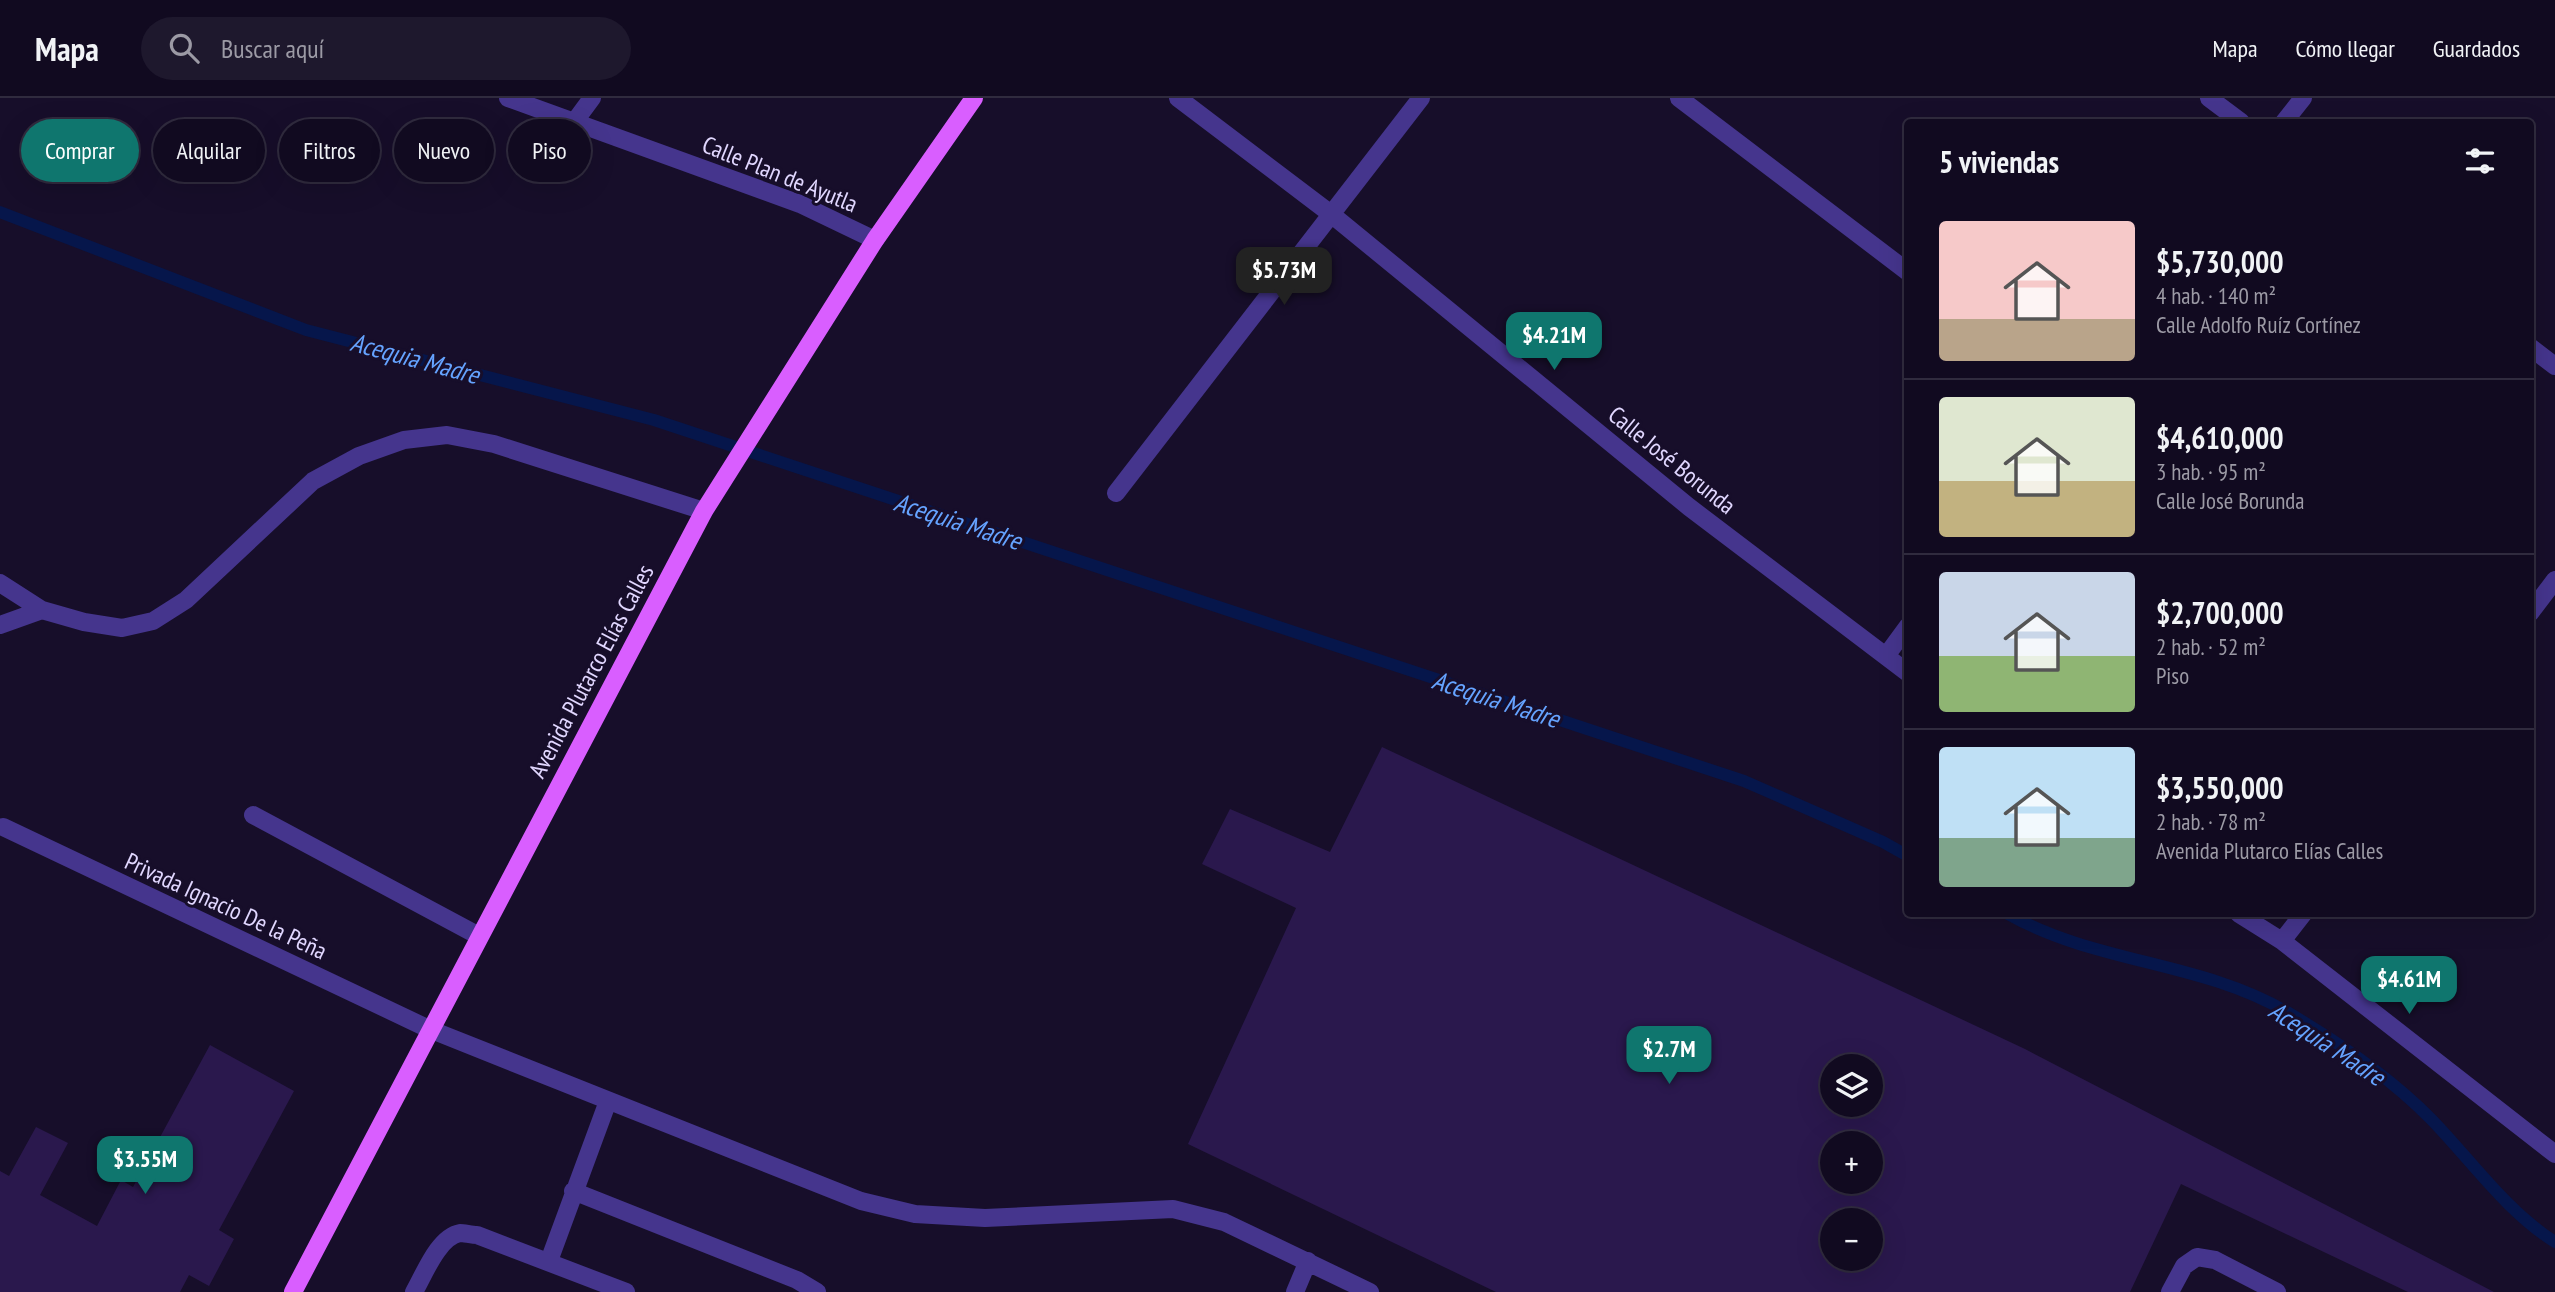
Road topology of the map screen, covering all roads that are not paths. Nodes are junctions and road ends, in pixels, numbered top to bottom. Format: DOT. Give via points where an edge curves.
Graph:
graph roads {
  1 [pos="508,98"];
  2 [pos="592,98"];
  3 [pos="974,98"];
  4 [pos="1178,98"];
  5 [pos="1421,98"];
  6 [pos="1679,98"];
  7 [pos="2208,98"];
  8 [pos="2303,98"];
  9 [pos="569,119"];
  10 [pos="576,119"];
  11 [pos="2237,119"];
  12 [pos="2286,119"];
  13 [pos="591,127"];
  14 [pos="1331,215"];
  15 [pos="875,240"];
  16 [pos="1904,269"];
  17 [pos="2534,350"];
  18 [pos="2555,366"];
  19 [pos="1116,493"];
  20 [pos="704,511"];
  21 [pos="2555,580"];
  22 [pos="0,583"];
  23 [pos="2534,608"];
  24 [pos="42,610"];
  25 [pos="0,625"];
  26 [pos="1904,631"];
  27 [pos="1886,656"];
  28 [pos="1904,670"];
  29 [pos="253,815"];
  30 [pos="3,827"];
  31 [pos="2244,917"];
  32 [pos="2301,917"];
  33 [pos="479,936"];
  34 [pos="2282,941"];
  35 [pos="429,1029"];
  36 [pos="608,1101"];
  37 [pos="2555,1154"];
  38 [pos="573,1191"];
  39 [pos="548,1261"];
  40 [pos="1308,1261"];
  41 [pos="597,1287"];
  42 [pos="293,1292"];
  43 [pos="414,1292"];
  44 [pos="626,1292"];
  45 [pos="817,1292"];
  46 [pos="1295,1292"];
  47 [pos="1370,1292"];
  48 [pos="2171,1292"];
  49 [pos="2277,1292"];
  1 -- 9 [label="street, Calle Plan de Ayutla"];
  2 -- 10 [label="street"];
  3 -- 15 [label="main road, Avenida Plutarco Elías Calles"];
  4 -- 14 [label="street, Calle José Borunda"];
  5 -- 14 [label="street"];
  6 -- 16 [label="street"];
  7 -- 11 [label="street"];
  8 -- 12 [label="street"];
  13 -- 15 [label="street, Calle Plan de Ayutla" via="800,204"];
  14 -- 19 [label="street"];
  14 -- 27 [label="street, Calle José Borunda" via="1689,508"];
  15 -- 20 [label="main road, Avenida Plutarco Elías Calles"];
  17 -- 18 [label="street"];
  20 -- 24 [label="street" via="494,444 447,435 404,440 359,456 313,481 186,600 153,621 122,628"];
  20 -- 33 [label="main road, Avenida Plutarco Elías Calles"];
  21 -- 23 [label="street"];
  22 -- 24 [label="street"];
  24 -- 25 [label="street"];
  26 -- 27 [label="street"];
  27 -- 28 [label="street, Calle José Borunda"];
  29 -- 33 [label="street"];
  30 -- 35 [label="street, Privada Ignacio De la Peña"];
  31 -- 34 [label="street"];
  32 -- 34 [label="street"];
  33 -- 35 [label="main road, Avenida Plutarco Elías Calles"];
  34 -- 37 [label="street"];
  35 -- 36 [label="street, Privada Ignacio De la Peña"];
  35 -- 42 [label="main road, Avenida Plutarco Elías Calles"];
  36 -- 38 [label="street"];
  36 -- 40 [label="street, Privada Ignacio De la Peña" via="883,1208 985,1218 1173,1209 1224,1223"];
  38 -- 39 [label="street"];
  38 -- 45 [label="street"];
  39 -- 41 [label="street"];
  39 -- 43 [label="street" via="459,1233 438,1252"];
  40 -- 46 [label="street"];
  40 -- 47 [label="street, Privada Ignacio De la Peña"];
  41 -- 44 [label="street"];
  48 -- 49 [label="street" via="2185,1266 2197,1257 2215,1261"];
}
